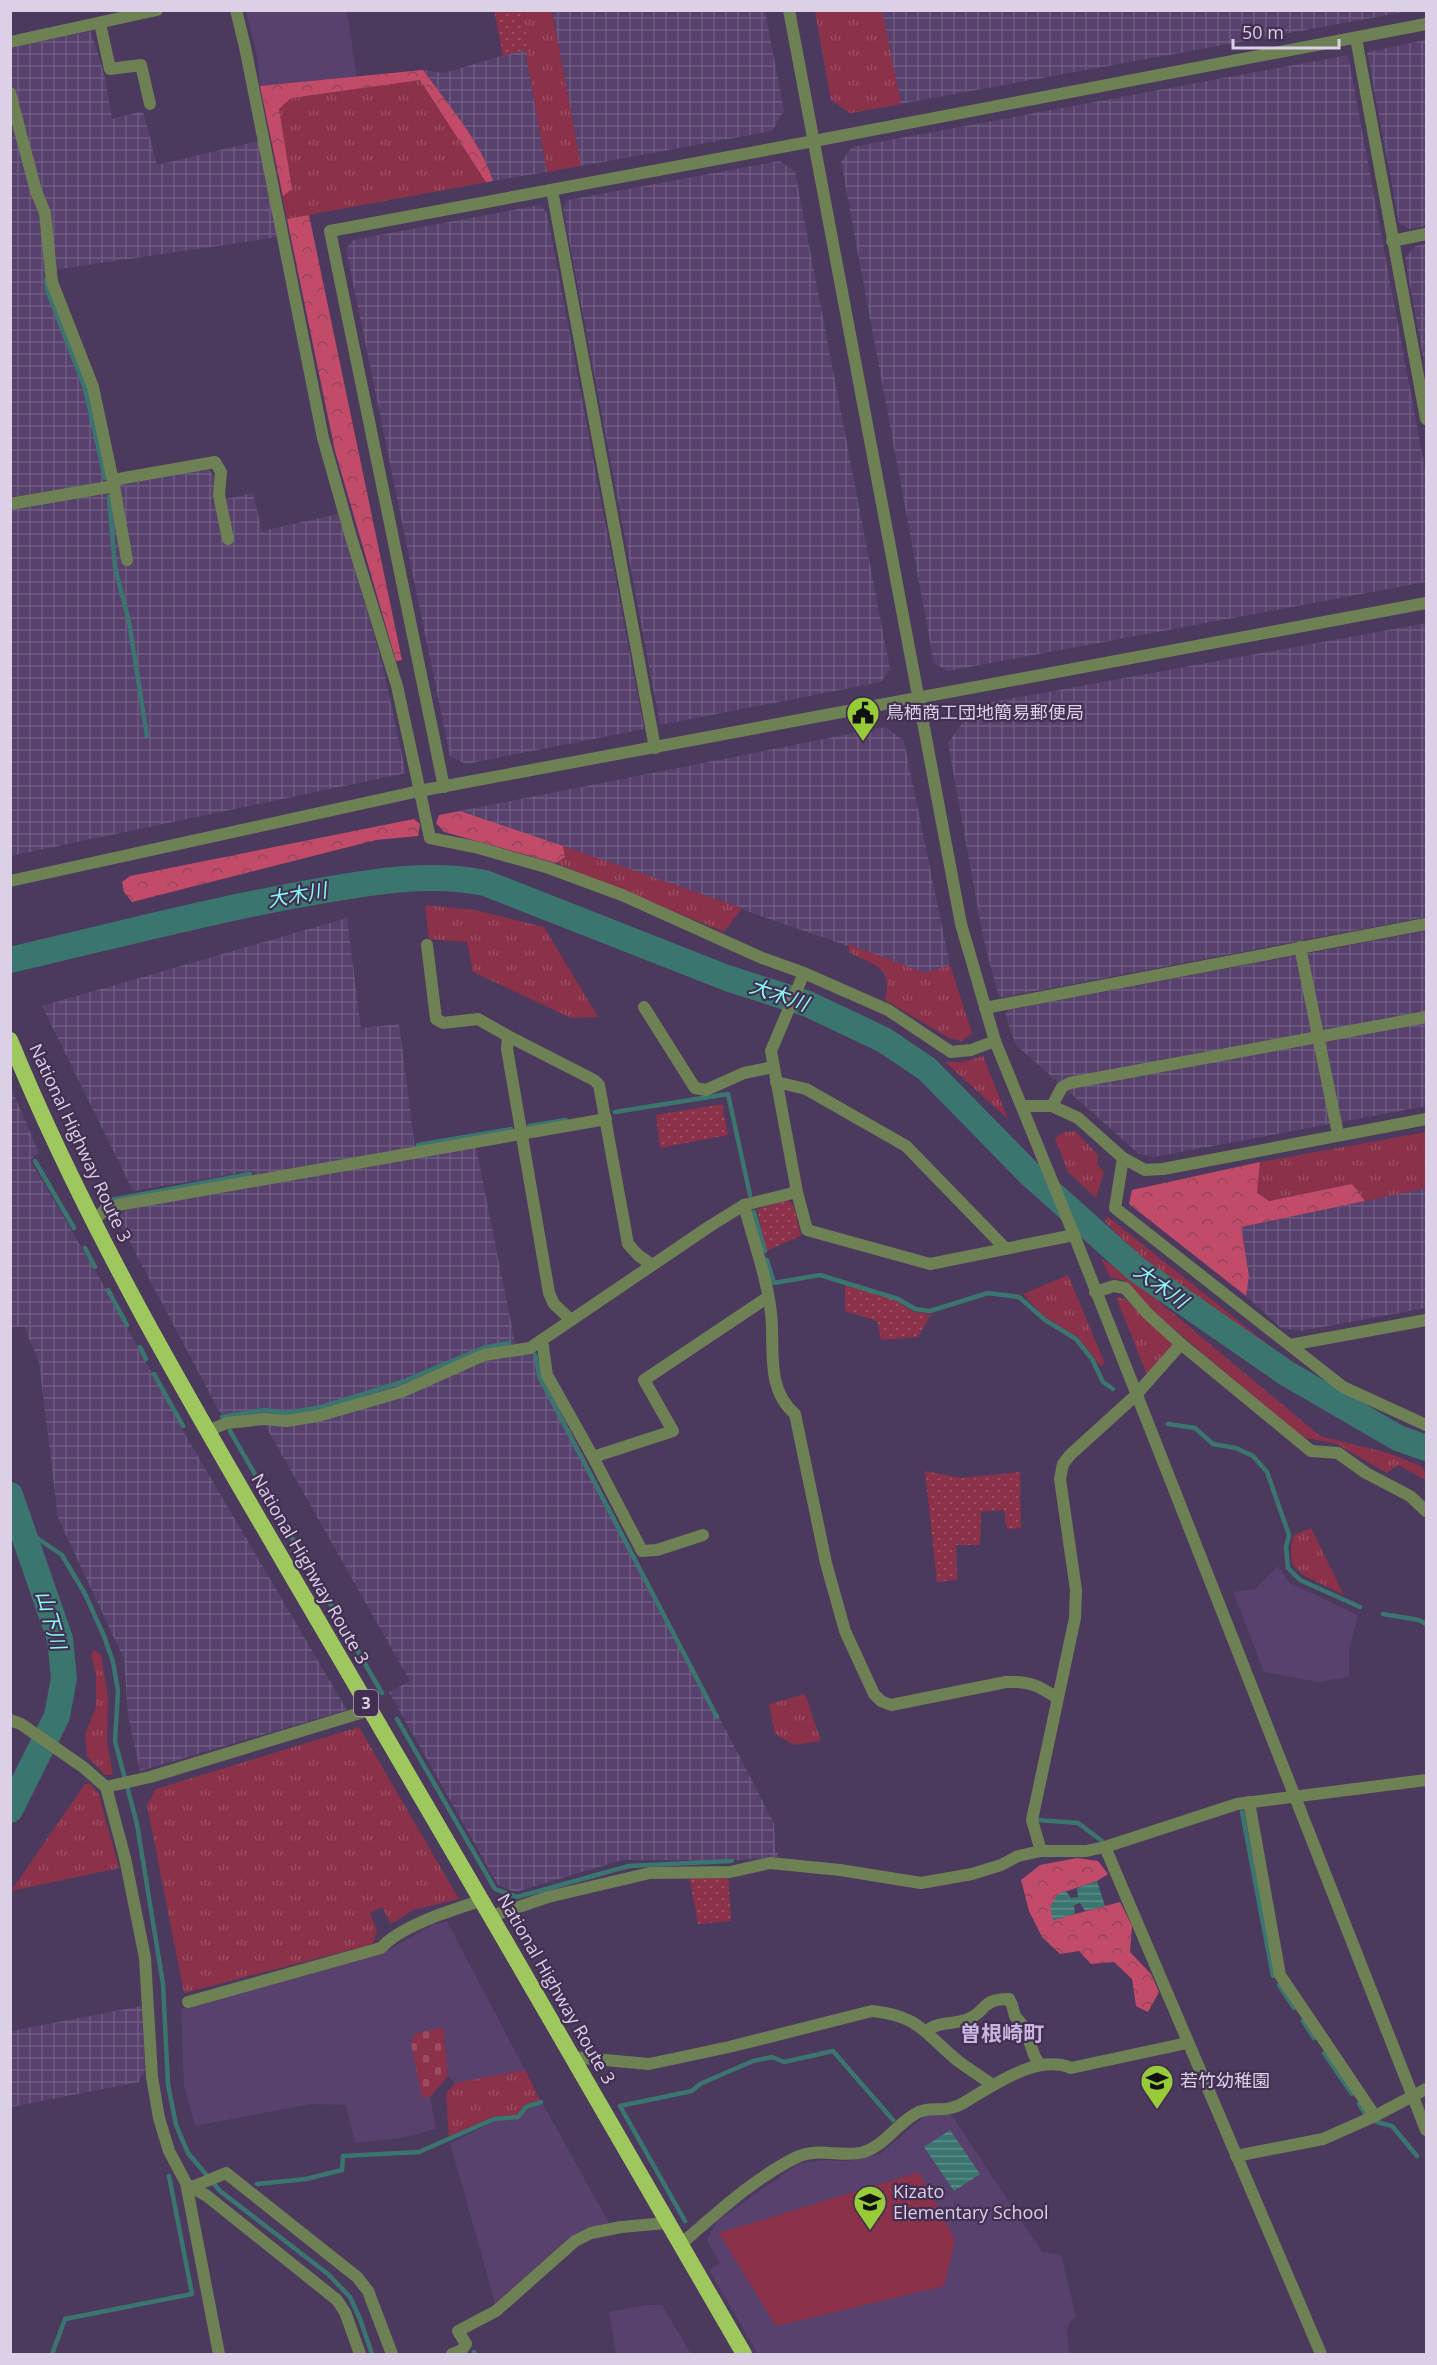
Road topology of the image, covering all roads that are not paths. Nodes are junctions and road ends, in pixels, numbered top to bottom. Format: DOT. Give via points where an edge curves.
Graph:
graph roads {
  1 [pos="157,10"];
  2 [pos="236,10"];
  3 [pos="789,10"];
  4 [pos="100,23"];
  5 [pos="1426,24"];
  6 [pos="1356,38"];
  7 [pos="10,42"];
  8 [pos="10,93"];
  9 [pos="150,104"];
  10 [pos="814,141"];
  11 [pos="552,190"];
  12 [pos="1426,234"];
  13 [pos="1392,241"];
  14 [pos="1424,396"];
  15 [pos="1426,419"];
  16 [pos="113,483"];
  17 [pos="10,504"];
  18 [pos="228,539"];
  19 [pos="127,560"];
  20 [pos="1426,603"];
  21 [pos="917,697"];
  22 [pos="655,748"];
  23 [pos="444,787"];
  24 [pos="419,791"];
  25 [pos="10,881"];
  26 [pos="1426,924"];
  27 [pos="427,945"];
  28 [pos="1300,947"];
  29 [pos="802,977"];
  30 [pos="644,1007"];
  31 [pos="985,1008"];
  32 [pos="1426,1017"];
  33 [pos="508,1036"];
  34 [pos="1319,1037"];
  35 [pos="10,1040"];
  36 [pos="994,1041"];
  37 [pos="774,1067"];
  38 [pos="776,1082"];
  39 [pos="1022,1106"];
  40 [pos="1052,1106"];
  41 [pos="606,1119"];
  42 [pos="1426,1119"];
  43 [pos="523,1134"];
  44 [pos="1338,1134"];
  45 [pos="1123,1158"];
  46 [pos="797,1192"];
  47 [pos="744,1205"];
  48 [pos="93,1221"];
  49 [pos="1074,1235"];
  50 [pos="1006,1249"];
  51 [pos="652,1265"];
  52 [pos="1095,1292"];
  53 [pos="768,1297"];
  54 [pos="571,1320"];
  55 [pos="1426,1320"];
  56 [pos="542,1340"];
  57 [pos="1181,1344"];
  58 [pos="1290,1345"];
  59 [pos="1135,1396"];
  60 [pos="1426,1425"];
  61 [pos="207,1431"];
  62 [pos="593,1457"];
  63 [pos="1426,1511"];
  64 [pos="703,1535"];
  65 [pos="1057,1698"];
  66 [pos="370,1710"];
  67 [pos="16,1722"];
  68 [pos="1426,1780"];
  69 [pos="106,1787"];
  70 [pos="1295,1796"];
  71 [pos="1249,1802"];
  72 [pos="1105,1847"];
  73 [pos="1041,1851"];
  74 [pos="483,1900"];
  75 [pos="492,1916"];
  76 [pos="188,2002"];
  77 [pos="927,2031"];
  78 [pos="1187,2043"];
  79 [pos="572,2057"];
  80 [pos="1040,2065"];
  81 [pos="993,2085"];
  82 [pos="1426,2089"];
  83 [pos="1412,2096"];
  84 [pos="1375,2116"];
  85 [pos="1426,2130"];
  86 [pos="1236,2156"];
  87 [pos="189,2185"];
  88 [pos="666,2223"];
  89 [pos="681,2244"];
  90 [pos="219,2355"];
  91 [pos="360,2355"];
  92 [pos="392,2355"];
  93 [pos="452,2355"];
  94 [pos="744,2355"];
  95 [pos="1321,2355"];
  1 -- 4 [label="street"];
  2 -- 24 [label="street" via="323,438 397,686"];
  3 -- 10 [label="street"];
  4 -- 7 [label="street"];
  4 -- 9 [label="street" via="110,69 141,65"];
  5 -- 6 [label="street"];
  6 -- 10 [label="street"];
  6 -- 13 [label="street"];
  8 -- 16 [label="street" via="45,213 52,282 93,387"];
  10 -- 11 [label="street"];
  10 -- 21 [label="street"];
  11 -- 22 [label="street"];
  11 -- 23 [label="street" via="330,231"];
  12 -- 13 [label="street"];
  13 -- 14 [label="street"];
  14 -- 15 [label="street"];
  16 -- 17 [label="street"];
  16 -- 18 [label="street" via="215,462 221,472 219,495"];
  16 -- 19 [label="street"];
  20 -- 21 [label="street"];
  21 -- 22 [label="street"];
  21 -- 31 [label="street" via="961,924"];
  22 -- 23 [label="street"];
  23 -- 24 [label="street"];
  24 -- 25 [label="street"];
  24 -- 29 [label="street" via="430,838 549,868 622,896"];
  26 -- 28 [label="street"];
  27 -- 33 [label="street" via="436,1019 443,1023 478,1020"];
  28 -- 31 [label="street"];
  28 -- 34 [label="street"];
  29 -- 36 [label="street" via="888,1010 951,1052 971,1050"];
  29 -- 37 [label="street" via="771,1051"];
  30 -- 37 [label="street" via="695,1088 706,1090 744,1073"];
  31 -- 36 [label="street"];
  32 -- 34 [label="street"];
  33 -- 41 [label="street" via="594,1080 602,1091"];
  33 -- 43 [label="street"];
  34 -- 40 [label="street" via="1070,1083 1062,1087"];
  34 -- 44 [label="street"];
  35 -- 48 [label="highway, National Highway Route 3 / 3"];
  36 -- 39 [label="street"];
  37 -- 38 [label="street"];
  38 -- 46 [label="street"];
  38 -- 50 [label="street" via="806,1089 906,1146"];
  39 -- 40 [label="street"];
  39 -- 49 [label="street"];
  40 -- 45 [label="street" via="1078,1118"];
  41 -- 43 [label="street"];
  41 -- 51 [label="street" via="628,1244"];
  42 -- 44 [label="street"];
  43 -- 48 [label="street" via="118,1205"];
  43 -- 54 [label="street" via="549,1293 554,1304"];
  44 -- 45 [label="street" via="1163,1169 1145,1170"];
  45 -- 58 [label="street" via="1115,1208"];
  46 -- 47 [label="street"];
  46 -- 50 [label="street" via="807,1230 930,1264"];
  47 -- 51 [label="street"];
  47 -- 53 [label="street"];
  48 -- 61 [label="highway, National Highway Route 3 / 3"];
  49 -- 50 [label="street"];
  49 -- 52 [label="street"];
  51 -- 54 [label="street"];
  52 -- 57 [label="street" via="1114,1286 1125,1288"];
  52 -- 59 [label="street"];
  53 -- 62 [label="street" via="644,1380 673,1431"];
  53 -- 65 [label="street" via="772,1364 781,1399 795,1414 826,1563 845,1631 874,1694 891,1705 1022,1682 1040,1686"];
  54 -- 56 [label="street"];
  55 -- 58 [label="street"];
  56 -- 61 [label="street" via="530,1348 484,1355 401,1392 318,1416 227,1423"];
  56 -- 62 [label="street" via="547,1375"];
  57 -- 59 [label="street"];
  57 -- 63 [label="street" via="1311,1451 1338,1453"];
  58 -- 60 [label="street" via="1343,1386"];
  59 -- 65 [label="street" via="1070,1455 1060,1479 1076,1590 1075,1618"];
  59 -- 70 [label="street"];
  61 -- 66 [label="highway, National Highway Route 3 / 3"];
  62 -- 64 [label="street" via="642,1551"];
  65 -- 73 [label="street" via="1032,1820"];
  66 -- 69 [label="street"];
  66 -- 74 [label="highway, National Highway Route 3 / 3"];
  67 -- 69 [label="street"];
  68 -- 70 [label="street"];
  69 -- 87 [label="street" via="145,1958 152,2078 159,2118 169,2151"];
  70 -- 71 [label="street"];
  70 -- 83 [label="street"];
  71 -- 72 [label="street"];
  71 -- 84 [label="street" via="1280,1975"];
  72 -- 73 [label="street"];
  72 -- 78 [label="street"];
  73 -- 75 [label="street" via="972,1874 921,1883 770,1863 730,1872 650,1873"];
  74 -- 75 [label="highway, National Highway Route 3 / 3"];
  74 -- 76 [label="street" via="436,1916 388,1939 381,1948"];
  75 -- 79 [label="highway, National Highway Route 3 / 3"];
  77 -- 79 [label="street" via="895,2013 872,2011 650,2064"];
  77 -- 80 [label="street" via="932,2026 969,2019 993,1999 1009,1999"];
  77 -- 81 [label="street"];
  78 -- 80 [label="street" via="1071,2068"];
  78 -- 86 [label="street"];
  79 -- 88 [label="highway, National Highway Route 3 / 3"];
  80 -- 81 [label="street"];
  81 -- 89 [label="street" via="954,2108 927,2109 914,2115 879,2145 864,2152 799,2156 728,2204"];
  82 -- 83 [label="street"];
  83 -- 84 [label="street"];
  83 -- 85 [label="street"];
  84 -- 86 [label="street" via="1323,2139"];
  86 -- 95 [label="street"];
  87 -- 90 [label="street"];
  87 -- 91 [label="street" via="337,2300"];
  87 -- 92 [label="street" via="225,2173 357,2277 368,2291"];
  88 -- 89 [label="highway, National Highway Route 3 / 3"];
  88 -- 93 [label="street" via="621,2227 575,2241 496,2311 458,2331 466,2344"];
  89 -- 94 [label="highway, National Highway Route 3 / 3"];
}
